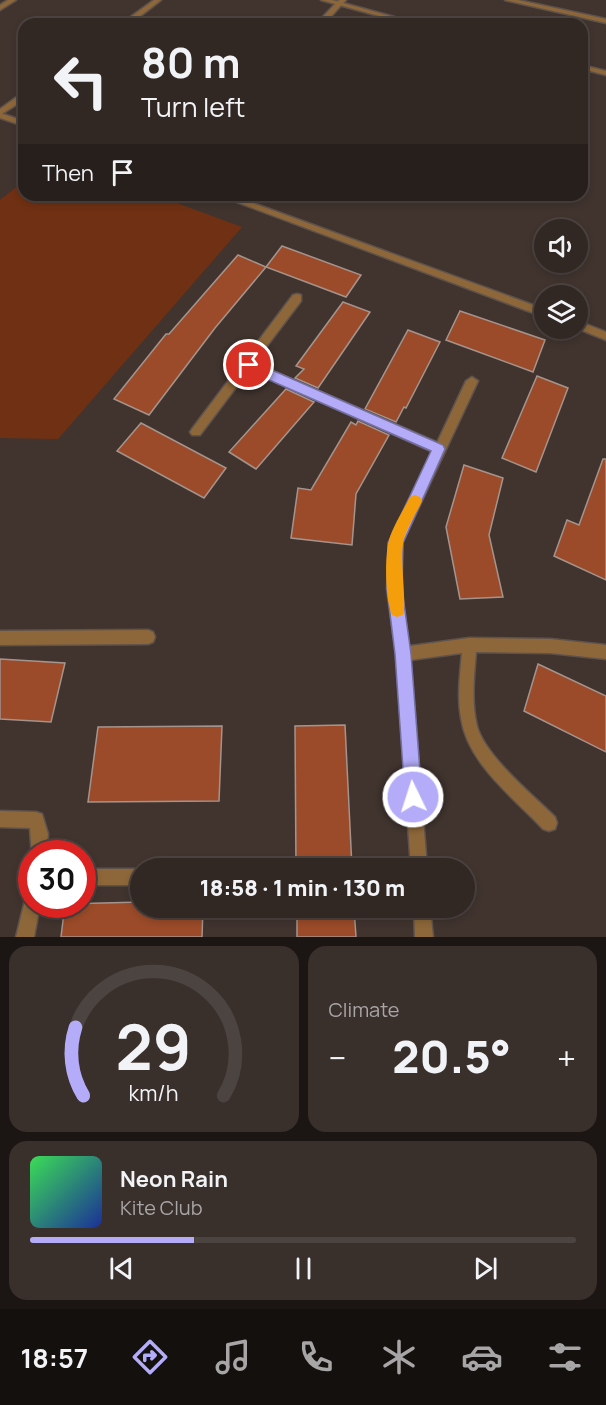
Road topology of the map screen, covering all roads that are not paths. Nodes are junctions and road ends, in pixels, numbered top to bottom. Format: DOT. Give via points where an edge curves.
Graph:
graph roads {
  1 [pos="13,0"];
  2 [pos="158,0"];
  3 [pos="324,0"];
  4 [pos="508,0"];
  5 [pos="341,2"];
  6 [pos="0,9"];
  7 [pos="133,18"];
  8 [pos="326,18"];
  9 [pos="396,18"];
  10 [pos="606,21"];
  11 [pos="588,68"];
  12 [pos="606,73"];
  13 [pos="18,100"];
  14 [pos="0,114"];
  15 [pos="18,122"];
  16 [pos="238,201"];
  17 [pos="297,298"];
  18 [pos="534,309"];
  19 [pos="588,329"];
  20 [pos="606,336"];
  21 [pos="249,365"];
  22 [pos="472,381"];
  23 [pos="196,432"];
  24 [pos="438,449"];
  25 [pos="148,637"];
  26 [pos="0,638"];
  27 [pos="469,645"];
  28 [pos="606,652"];
  29 [pos="403,654"];
  30 [pos="0,819"];
  31 [pos="549,823"];
  32 [pos="39,840"];
  33 [pos="418,858"];
  34 [pos="96,877"];
  35 [pos="130,877"];
  36 [pos="29,918"];
  37 [pos="423,918"];
  38 [pos="25,937"];
  39 [pos="424,937"];
  1 -- 6 [label="street"];
  2 -- 7 [label="street"];
  3 -- 5 [label="street"];
  4 -- 10 [label="street"];
  5 -- 8 [label="street"];
  5 -- 9 [label="street"];
  11 -- 12 [label="street"];
  13 -- 14 [label="street"];
  14 -- 15 [label="street"];
  16 -- 18 [label="street"];
  17 -- 21 [label="street"];
  19 -- 20 [label="street"];
  21 -- 23 [label="street"];
  21 -- 24 [label="street"];
  22 -- 24 [label="street"];
  24 -- 29 [label="street" via="396,543 394,589"];
  25 -- 26 [label="street"];
  27 -- 28 [label="street" via="550,646"];
  27 -- 29 [label="street"];
  27 -- 31 [label="street" via="466,708 477,747"];
  29 -- 33 [label="street"];
  30 -- 32 [label="street" via="36,820"];
  34 -- 35 [label="street"];
  36 -- 38 [label="street"];
  37 -- 39 [label="street"];
}
